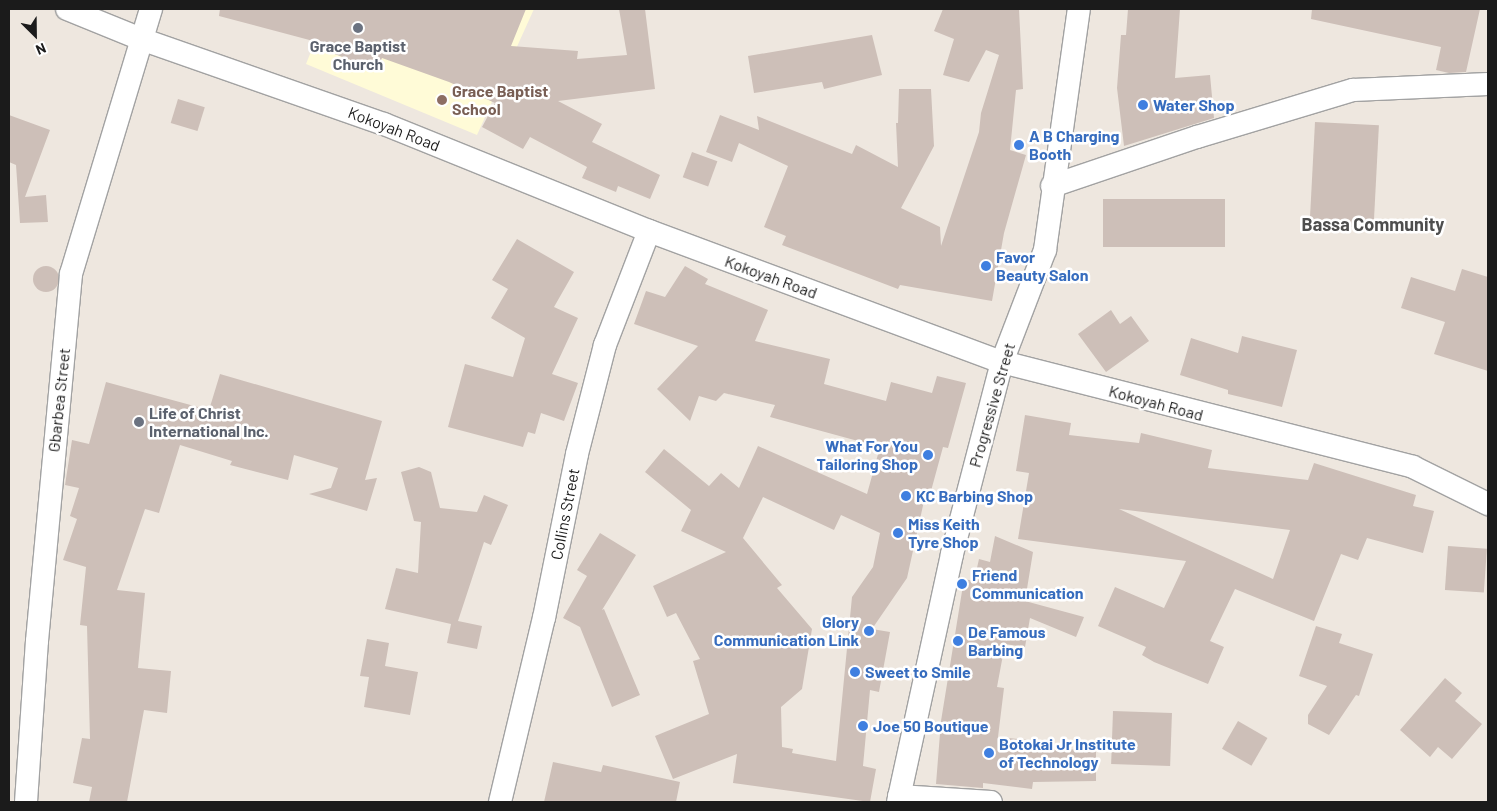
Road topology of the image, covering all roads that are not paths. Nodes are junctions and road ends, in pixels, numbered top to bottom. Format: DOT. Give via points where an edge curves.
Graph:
graph roads {
  1 [pos="67,9"];
  2 [pos="151,9"];
  3 [pos="1079,9"];
  4 [pos="141,39"];
  5 [pos="1488,84"];
  6 [pos="1052,186"];
  7 [pos="649,231"];
  8 [pos="1002,362"];
  9 [pos="1488,504"];
  10 [pos="898,799"];
  11 [pos="26,802"];
  12 [pos="500,802"];
  13 [pos="990,802"];
  1 -- 4 [label="street, Kokoyah Road"];
  2 -- 4 [label="street, Gbarbea Street"];
  3 -- 6 [label="street, Progressive Street"];
  4 -- 7 [label="street, Kokoyah Road" via="384,124"];
  4 -- 11 [label="street, Gbarbea Street" via="71,274 37,641"];
  5 -- 6 [label="street" via="1354,90 1197,137"];
  6 -- 8 [label="street, Progressive Street" via="1045,250"];
  7 -- 8 [label="street, Kokoyah Road"];
  7 -- 12 [label="street, Collins Street" via="605,345 577,454 544,618"];
  8 -- 9 [label="street, Kokoyah Road" via="1413,467"];
  8 -- 10 [label="street, Progressive Street" via="952,554"];
  10 -- 13 [label="street"];
}
